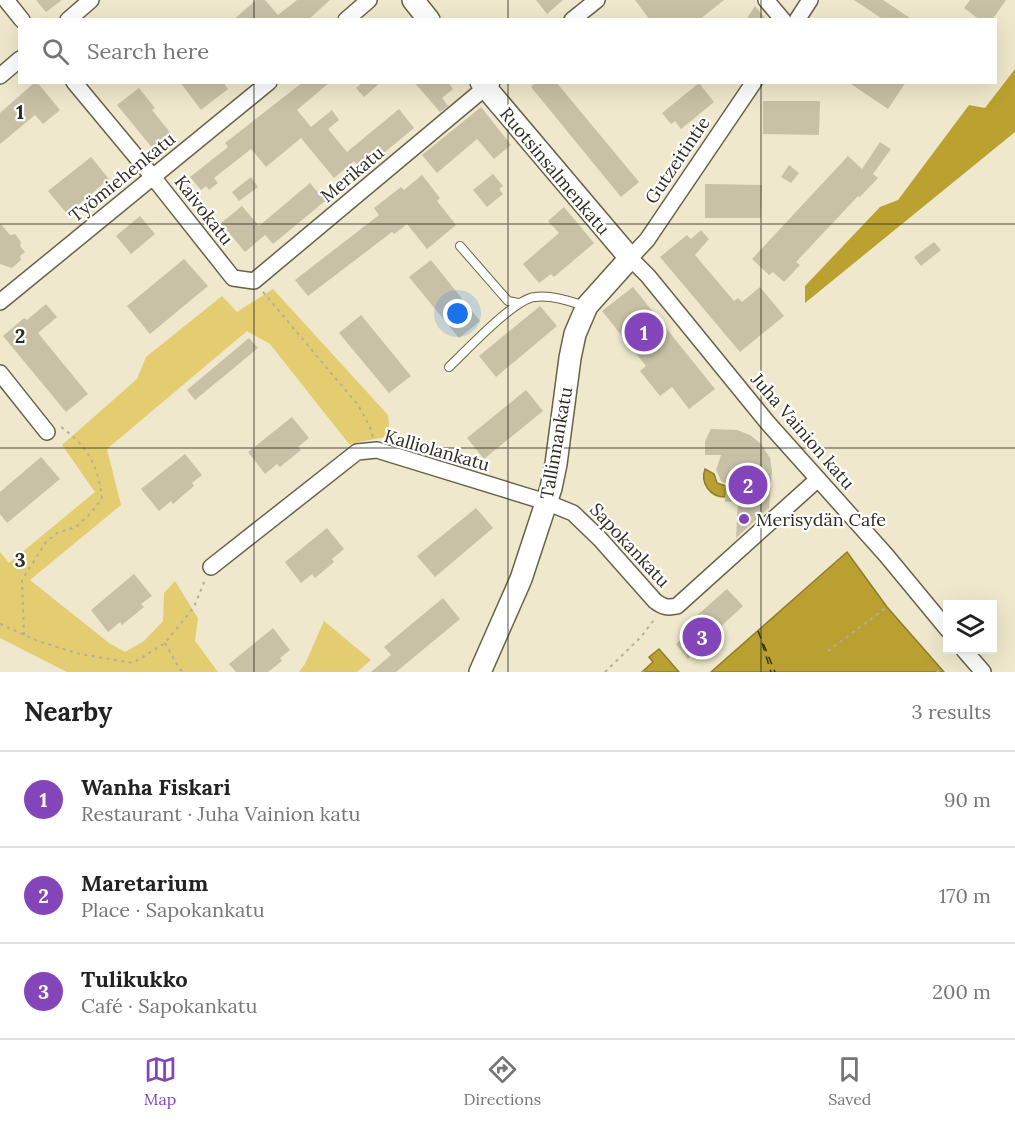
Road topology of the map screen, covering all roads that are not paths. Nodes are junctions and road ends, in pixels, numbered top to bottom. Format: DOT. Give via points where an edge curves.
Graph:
graph roads {
  1 [pos="6,0"];
  2 [pos="91,0"];
  3 [pos="369,0"];
  4 [pos="413,0"];
  5 [pos="597,0"];
  6 [pos="766,0"];
  7 [pos="810,0"];
  8 [pos="20,18"];
  9 [pos="70,18"];
  10 [pos="348,18"];
  11 [pos="427,18"];
  12 [pos="574,18"];
  13 [pos="781,18"];
  14 [pos="798,18"];
  15 [pos="18,61"];
  16 [pos="0,76"];
  17 [pos="76,84"];
  18 [pos="267,84"];
  19 [pos="486,84"];
  20 [pos="753,84"];
  21 [pos="153,177"];
  22 [pos="460,246"];
  23 [pos="630,258"];
  24 [pos="233,278"];
  25 [pos="0,302"];
  26 [pos="518,303"];
  27 [pos="587,306"];
  28 [pos="449,367"];
  29 [pos="0,374"];
  30 [pos="52,428"];
  31 [pos="818,479"];
  32 [pos="546,502"];
  33 [pos="211,567"];
  34 [pos="943,624"];
  35 [pos="967,654"];
  36 [pos="480,672"];
  37 [pos="983,672"];
  1 -- 8 [label="street"];
  2 -- 9 [label="street"];
  3 -- 10 [label="street"];
  4 -- 11 [label="street"];
  5 -- 12 [label="street"];
  6 -- 13 [label="street"];
  7 -- 14 [label="street"];
  15 -- 16 [label="street"];
  17 -- 21 [label="street, Kaivokatu"];
  18 -- 21 [label="street, Työmiehenkatu"];
  19 -- 23 [label="street, Ruotsinsalmenkatu"];
  19 -- 24 [label="street, Merikatu" via="254,282"];
  20 -- 23 [label="street, Gutzeitintie" via="647,240"];
  21 -- 24 [label="street, Kaivokatu"];
  21 -- 25 [label="street, Työmiehenkatu"];
  22 -- 26 [label="lane" via="508,301"];
  23 -- 27 [label="street, Tallinnankatu"];
  23 -- 31 [label="street, Juha Vainion katu"];
  26 -- 27 [label="lane" via="534,297 564,299"];
  26 -- 28 [label="lane"];
  27 -- 32 [label="street, Tallinnankatu" via="575,334 556,464"];
  29 -- 30 [label="street"];
  31 -- 32 [label="street, Sapokankatu" via="677,606 669,608 662,606 573,513"];
  31 -- 34 [label="street, Juha Vainion katu"];
  32 -- 33 [label="street, Kalliolankatu" via="377,450 357,452"];
  32 -- 36 [label="street, Tallinnankatu" via="521,579"];
  35 -- 37 [label="street"];
}
